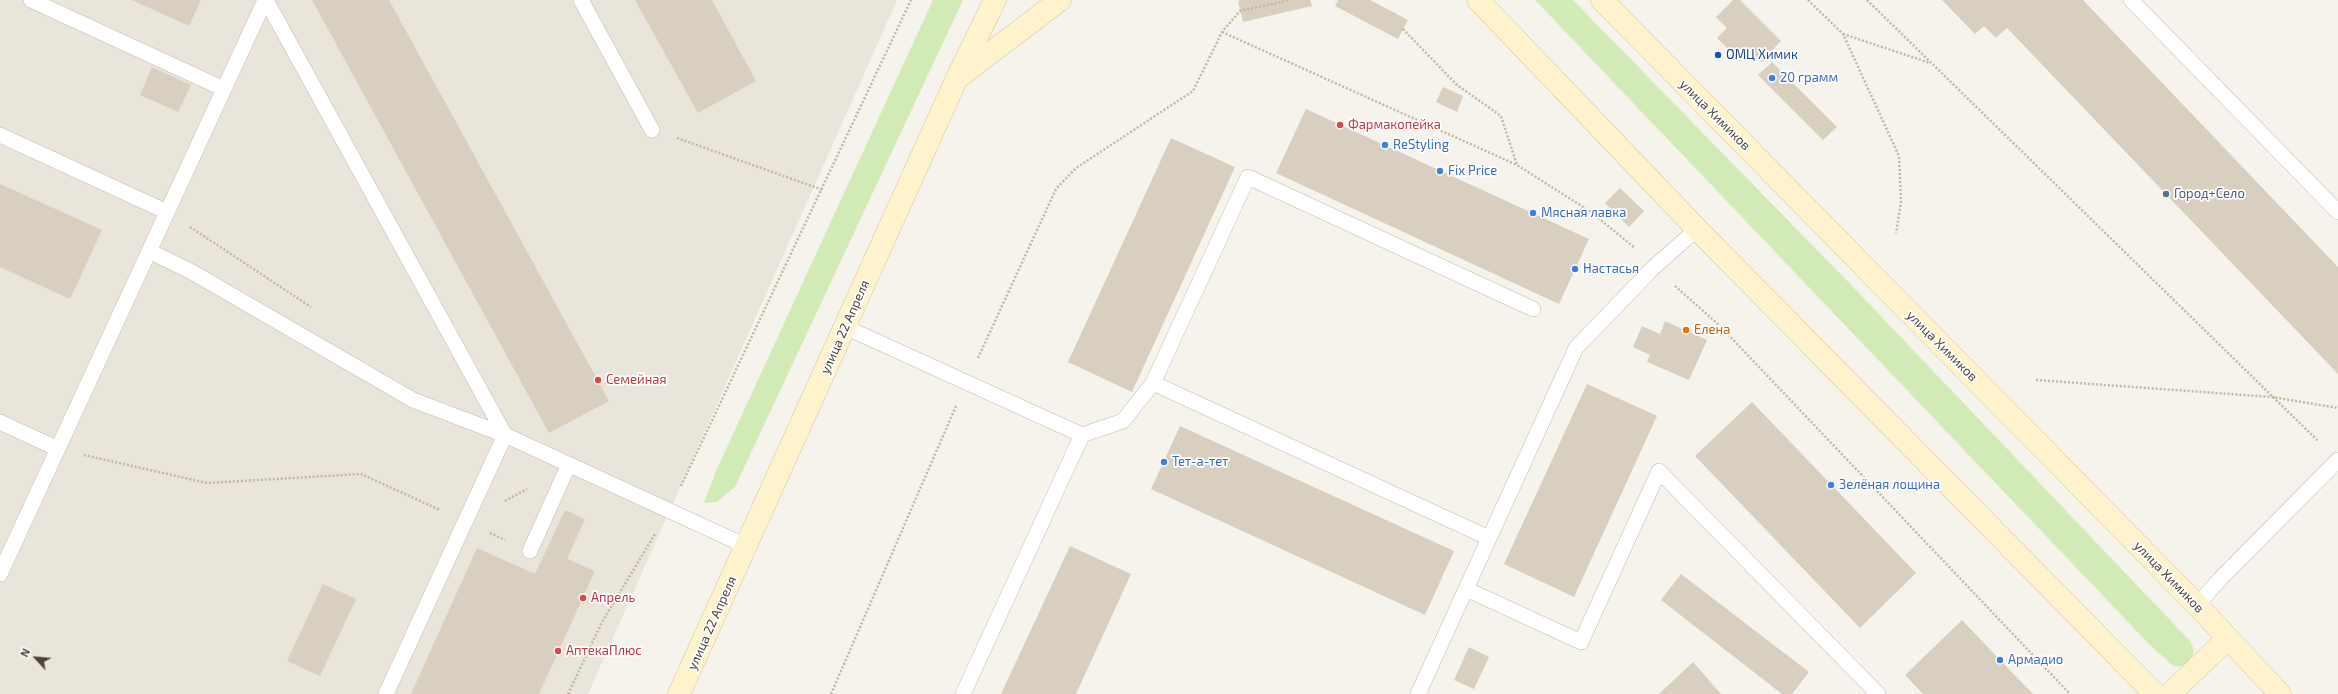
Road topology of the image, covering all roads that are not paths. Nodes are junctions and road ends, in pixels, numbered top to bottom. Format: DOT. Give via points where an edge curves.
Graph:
graph roads {
  1 [pos="31,0"];
  2 [pos="266,0"];
  3 [pos="581,0"];
  4 [pos="995,0"];
  5 [pos="1060,0"];
  6 [pos="1478,0"];
  7 [pos="1602,0"];
  8 [pos="2131,0"];
  9 [pos="957,78"];
  10 [pos="224,89"];
  11 [pos="652,130"];
  12 [pos="0,135"];
  13 [pos="167,212"];
  14 [pos="2338,212"];
  15 [pos="1697,229"];
  16 [pos="149,250"];
  17 [pos="1533,309"];
  18 [pos="845,327"];
  19 [pos="1153,383"];
  20 [pos="0,422"];
  21 [pos="505,435"];
  22 [pos="1082,435"];
  23 [pos="58,449"];
  24 [pos="2338,461"];
  25 [pos="569,464"];
  26 [pos="1489,538"];
  27 [pos="746,546"];
  28 [pos="530,551"];
  29 [pos="0,574"];
  30 [pos="1466,589"];
  31 [pos="2197,605"];
  32 [pos="2227,639"];
  33 [pos="386,694"];
  34 [pos="679,694"];
  35 [pos="963,694"];
  36 [pos="1418,694"];
  37 [pos="1878,694"];
  38 [pos="2155,694"];
  39 [pos="2170,694"];
  40 [pos="2280,694"];
  1 -- 10 [label="lane"];
  2 -- 10 [label="lane"];
  2 -- 21 [label="lane"];
  3 -- 11 [label="lane"];
  4 -- 9 [label="main road"];
  5 -- 9 [label="main road, улица 22 Апреля"];
  6 -- 15 [label="main road"];
  7 -- 31 [label="main road, улица Химиков"];
  8 -- 14 [label="lane"];
  9 -- 18 [label="main road, улица 22 Апреля"];
  10 -- 13 [label="lane"];
  12 -- 13 [label="lane"];
  13 -- 16 [label="lane"];
  15 -- 26 [label="lane" via="1653,268 1576,348"];
  15 -- 38 [label="main road"];
  16 -- 21 [label="lane" via="192,272 413,400"];
  16 -- 23 [label="lane"];
  17 -- 19 [label="lane" via="1248,178"];
  18 -- 22 [label="lane"];
  18 -- 27 [label="main road, улица 22 Апреля"];
  19 -- 22 [label="lane" via="1124,421"];
  19 -- 26 [label="lane"];
  20 -- 23 [label="lane"];
  21 -- 25 [label="lane"];
  21 -- 33 [label="lane"];
  22 -- 35 [label="lane"];
  23 -- 29 [label="lane"];
  24 -- 31 [label="lane" via="2220,578"];
  25 -- 27 [label="lane"];
  25 -- 28 [label="lane"];
  26 -- 30 [label="lane"];
  27 -- 34 [label="main road, улица 22 Апреля"];
  30 -- 36 [label="lane"];
  30 -- 37 [label="lane" via="1581,642 1659,472"];
  31 -- 32 [label="main road, улица Химиков"];
  32 -- 39 [label="main road"];
  32 -- 40 [label="main road, улица Химиков"];
}
